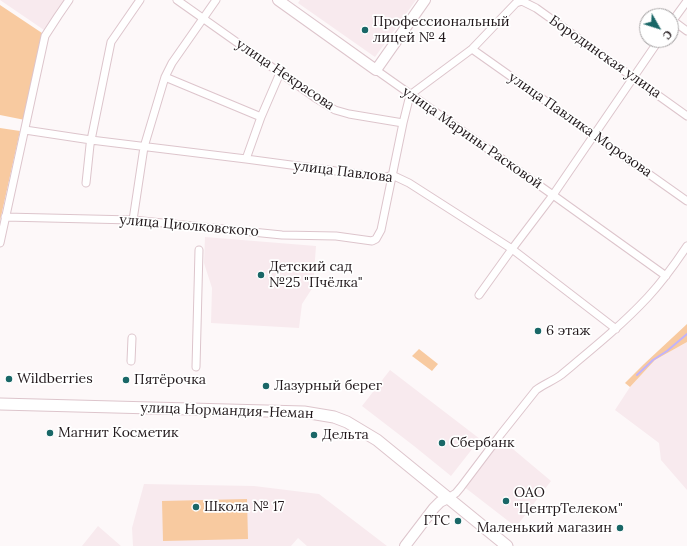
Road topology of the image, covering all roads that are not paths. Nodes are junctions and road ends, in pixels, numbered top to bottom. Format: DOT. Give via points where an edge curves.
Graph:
graph roads {
  1 [pos="69,0"];
  2 [pos="140,0"];
  3 [pos="177,0"];
  4 [pos="216,0"];
  5 [pos="278,0"];
  6 [pos="425,0"];
  7 [pos="522,1"];
  8 [pos="687,1"];
  9 [pos="679,12"];
  10 [pos="204,19"];
  11 [pos="654,48"];
  12 [pos="472,49"];
  13 [pos="376,70"];
  14 [pos="280,73"];
  15 [pos="164,78"];
  16 [pos="633,78"];
  17 [pos="410,95"];
  18 [pos="687,116"];
  19 [pos="260,117"];
  20 [pos="403,124"];
  21 [pos="25,130"];
  22 [pos="594,135"];
  23 [pos="91,140"];
  24 [pos="144,147"];
  25 [pos="246,159"];
  26 [pos="392,175"];
  27 [pos="86,183"];
  28 [pos="553,195"];
  29 [pos="687,201"];
  30 [pos="5,217"];
  31 [pos="133,220"];
  32 [pos="0,243"];
  33 [pos="687,246"];
  34 [pos="512,249"];
  35 [pos="199,250"];
  36 [pos="666,276"];
  37 [pos="479,295"];
  38 [pos="616,329"];
  39 [pos="132,338"];
  40 [pos="131,361"];
  41 [pos="196,367"];
  42 [pos="0,404"];
  43 [pos="448,498"];
  44 [pos="405,546"];
  45 [pos="507,546"];
  1 -- 21 [label="street" via="45,36"];
  2 -- 23 [label="street" via="111,42"];
  3 -- 10 [label="street, улица Некрасова"];
  4 -- 10 [label="street"];
  5 -- 13 [label="street, улица Марины Расковой"];
  6 -- 13 [label="street"];
  7 -- 12 [label="street"];
  7 -- 16 [label="street, Бородинская улица" via="536,8"];
  8 -- 9 [label="street"];
  10 -- 14 [label="street, улица Некрасова"];
  10 -- 15 [label="street"];
  11 -- 16 [label="street"];
  12 -- 17 [label="street"];
  12 -- 22 [label="street, улица Павлика Морозова"];
  13 -- 17 [label="street, улица Марины Расковой"];
  14 -- 19 [label="street"];
  14 -- 20 [label="street, улица Некрасова" via="335,110"];
  15 -- 19 [label="street"];
  15 -- 24 [label="street"];
  16 -- 18 [label="street, Бородинская улица"];
  16 -- 22 [label="street"];
  17 -- 20 [label="street"];
  17 -- 28 [label="street, улица Марины Расковой"];
  19 -- 25 [label="street"];
  20 -- 26 [label="street"];
  21 -- 23 [label="street, улица Павлова"];
  21 -- 30 [label="street"];
  22 -- 28 [label="street"];
  22 -- 29 [label="street, улица Павлика Морозова"];
  23 -- 24 [label="street, улица Павлова"];
  23 -- 27 [label="street"];
  24 -- 25 [label="street, улица Павлова"];
  24 -- 31 [label="street"];
  25 -- 26 [label="street, улица Павлова" via="381,177"];
  26 -- 31 [label="street, улица Циолковского" via="381,230 372,241"];
  26 -- 34 [label="street, улица Павлова" via="409,183"];
  28 -- 34 [label="street"];
  28 -- 36 [label="street, улица Марины Расковой"];
  30 -- 31 [label="street, улица Циолковского"];
  30 -- 32 [label="street"];
  33 -- 36 [label="street"];
  34 -- 37 [label="street"];
  34 -- 38 [label="street, улица Павлова"];
  35 -- 41 [label="street"];
  36 -- 38 [label="street"];
  38 -- 43 [label="street" via="556,379 536,390 461,487"];
  39 -- 40 [label="street"];
  42 -- 43 [label="main road, улица Нормандия-Неман" via="304,412 334,417 377,440"];
  43 -- 44 [label="street" via="434,508"];
  43 -- 45 [label="main road, улица Нормандия-Неман"];
}
